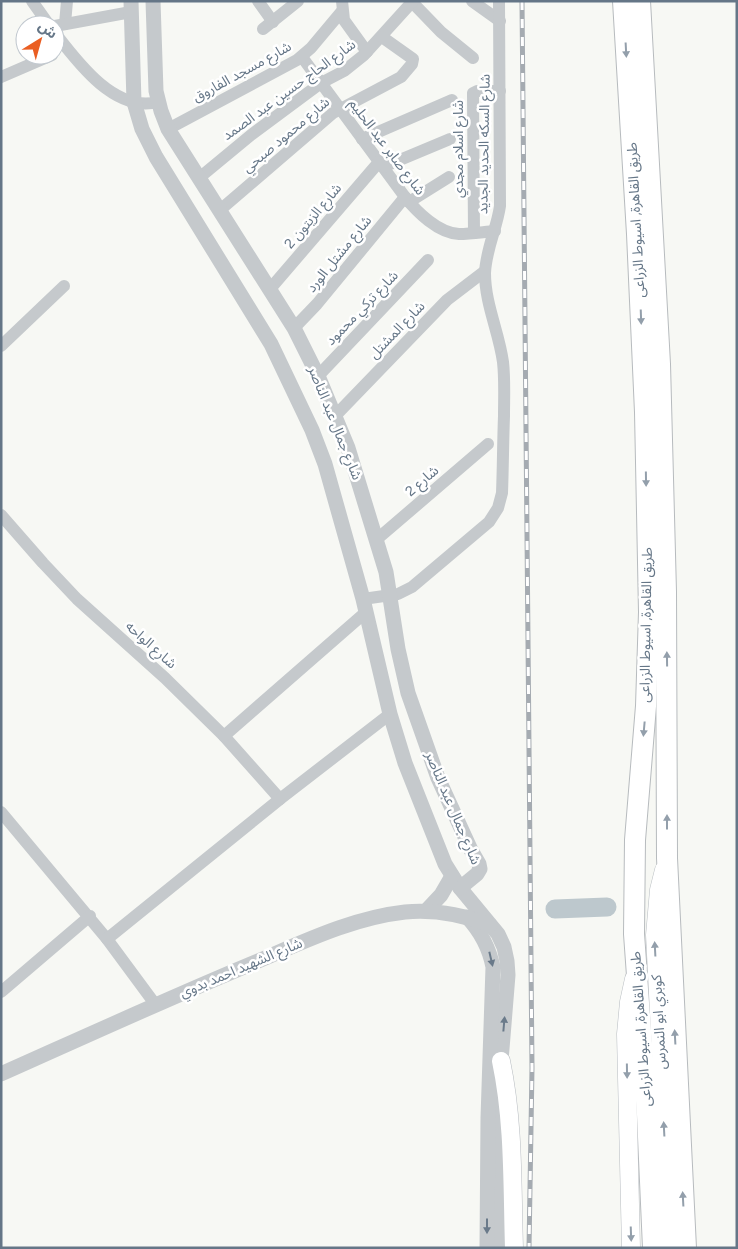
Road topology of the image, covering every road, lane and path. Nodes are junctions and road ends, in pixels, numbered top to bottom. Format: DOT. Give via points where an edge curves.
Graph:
graph roads {
  1 [pos="32,1"];
  2 [pos="66,1"];
  3 [pos="153,1"];
  4 [pos="258,1"];
  5 [pos="472,1"];
  6 [pos="500,1"];
  7 [pos="623,1"];
  8 [pos="640,1"];
  9 [pos="413,2"];
  10 [pos="292,3"];
  11 [pos="343,5"];
  12 [pos="131,7"];
  13 [pos="41,15"];
  14 [pos="62,15"];
  15 [pos="500,21"];
  16 [pos="65,24"];
  17 [pos="382,36"];
  18 [pos="367,52"];
  19 [pos="65,57"];
  20 [pos="302,57"];
  21 [pos="473,58"];
  22 [pos="28,65"];
  23 [pos="1,77"];
  24 [pos="321,83"];
  25 [pos="500,91"];
  26 [pos="452,100"];
  27 [pos="134,102"];
  28 [pos="158,102"];
  29 [pos="340,109"];
  30 [pos="168,129"];
  31 [pos="362,139"];
  32 [pos="450,139"];
  33 [pos="381,165"];
  34 [pos="449,177"];
  35 [pos="199,178"];
  36 [pos="407,200"];
  37 [pos="220,210"];
  38 [pos="495,232"];
  39 [pos="474,233"];
  40 [pos="428,260"];
  41 [pos="485,271"];
  42 [pos="64,286"];
  43 [pos="270,289"];
  44 [pos="294,328"];
  45 [pos="1,346"];
  46 [pos="318,376"];
  47 [pos="335,416"];
  48 [pos="488,444"];
  49 [pos="1,515"];
  50 [pos="376,540"];
  51 [pos="391,595"];
  52 [pos="364,606"];
  53 [pos="390,714"];
  54 [pos="224,736"];
  55 [pos="438,778"];
  56 [pos="415,789"];
  57 [pos="280,799"];
  58 [pos="1,812"];
  59 [pos="667,858"];
  60 [pos="456,882"];
  61 [pos="426,911"];
  62 [pos="90,916"];
  63 [pos="467,917"];
  64 [pos="491,925"];
  65 [pos="107,938"];
  66 [pos="636,971"];
  67 [pos="1,992"];
  68 [pos="155,1004"];
  69 [pos="501,1061"];
  70 [pos="1,1074"];
  71 [pos="487,1248"];
  72 [pos="499,1248"];
  73 [pos="514,1248"];
  74 [pos="631,1248"];
  75 [pos="653,1248"];
  76 [pos="671,1248"];
  77 [pos="686,1248"];
  1 -- 13 [label="street"];
  2 -- 14 [label="street"];
  3 -- 28 [label="street, شارع جمال عبد الناصر"];
  4 -- 10 [label="street" via="268,26"];
  5 -- 15 [label="street"];
  6 -- 15 [label="street, شارع السكه الحديد الجديد"];
  7 -- 66 [label="highway, طريق القاهرة, اسيوط الزراعى, one-way" via="638,244 649,612 646,706 635,840"];
  59 -- 8 [label="highway, طريق القاهرة, اسيوط الزراعى, one-way" via="666,592 660,364"];
  9 -- 17 [label="street, شارع الحاج حسين عبد الصمد"];
  9 -- 21 [label="street" via="441,32"];
  11 -- 18 [label="street" via="344,20"];
  11 -- 20 [label="street, شارع مسجد الفاروق"];
  12 -- 16 [label="street"];
  12 -- 27 [label="street, شارع جمال عبد الناصر"];
  15 -- 25 [label="street, شارع السكه الحديد الجديد"];
  17 -- 18 [label="street, شارع الحاج حسين عبد الصمد"];
  17 -- 29 [label="street, شارع محمود صبحي" via="413,59 412,64 397,80"];
  18 -- 24 [label="street, شارع الحاج حسين عبد الصمد" via="344,71"];
  19 -- 27 [label="street" via="105,87"];
  20 -- 24 [label="street, شارع صابر عبد الحليم"];
  20 -- 30 [label="street, شارع مسجد الفاروق"];
  22 -- 23 [label="street"];
  24 -- 29 [label="street, شارع صابر عبد الحليم"];
  24 -- 35 [label="street, شارع الحاج حسين عبد الصمد"];
  25 -- 38 [label="street, شارع السكه الحديد الجديد" via="500,206"];
  25 -- 39 [label="street, شارع اسلام مجدي" via="472,93"];
  26 -- 31 [label="street"];
  27 -- 28 [label="street"];
  27 -- 52 [label="street, شارع جمال عبد الناصر" via="148,144 271,344 312,430 325,464"];
  28 -- 30 [label="street, شارع جمال عبد الناصر"];
  29 -- 31 [label="street, شارع صابر عبد الحليم"];
  29 -- 37 [label="street, شارع محمود صبحي"];
  30 -- 35 [label="street, شارع جمال عبد الناصر"];
  31 -- 33 [label="street, شارع صابر عبد الحليم"];
  32 -- 33 [label="street"];
  33 -- 36 [label="street, شارع صابر عبد الحليم"];
  33 -- 43 [label="street, شارع الزيتون 2"];
  34 -- 36 [label="street, شارع مشتل الورد"];
  35 -- 37 [label="street, شارع جمال عبد الناصر"];
  36 -- 39 [label="street, شارع صابر عبد الحليم" via="419,214 437,226 457,234"];
  36 -- 44 [label="street, شارع مشتل الورد"];
  37 -- 43 [label="street, شارع جمال عبد الناصر"];
  38 -- 39 [label="street, شارع صابر عبد الحليم"];
  38 -- 41 [label="street, شارع السكه الحديد الجديد"];
  40 -- 46 [label="street, شارع تركي محمود"];
  41 -- 47 [label="street, شارع المشتل" via="447,300"];
  41 -- 51 [label="street, شارع السكه الحديد الجديد" via="487,299 500,344 505,380 502,493 498,508 490,522 412,587"];
  42 -- 45 [label="street"];
  43 -- 44 [label="street, شارع جمال عبد الناصر"];
  44 -- 46 [label="street, شارع جمال عبد الناصر"];
  46 -- 47 [label="street, شارع جمال عبد الناصر"];
  47 -- 50 [label="street, شارع جمال عبد الناصر"];
  48 -- 50 [label="street, شارع 2"];
  49 -- 54 [label="street, شارع الواحه" via="77,599"];
  50 -- 51 [label="street, شارع جمال عبد الناصر"];
  51 -- 52 [label="street, شارع السكه الحديد الجديد"];
  51 -- 55 [label="street, شارع جمال عبد الناصر" via="408,693"];
  52 -- 53 [label="street, شارع جمال عبد الناصر"];
  52 -- 54 [label="street"];
  53 -- 56 [label="street, شارع جمال عبد الناصر"];
  53 -- 57 [label="street"];
  54 -- 57 [label="street, شارع الواحه"];
  55 -- 56 [label="street"];
  55 -- 60 [label="street, شارع جمال عبد الناصر" via="480,866 477,874"];
  56 -- 60 [label="street, شارع جمال عبد الناصر"];
  57 -- 65 [label="street"];
  58 -- 62 [label="street"];
  76 -- 59 [label="main road, كوبري ابو النمرس, one-way" via="655,935 659,890"];
  77 -- 59 [label="highway, طريق القاهرة, اسيوط الزراعى, one-way"];
  60 -- 61 [label="street"];
  60 -- 64 [label="street, شارع جمال عبد الناصر"];
  61 -- 63 [label="street, شارع الشهيد احمد بدوي"];
  61 -- 68 [label="street, شارع الشهيد احمد بدوي" via="384,915 344,926"];
  62 -- 65 [label="street"];
  62 -- 67 [label="street"];
  63 -- 64 [label="street, شارع الشهيد احمد بدوي"];
  63 -- 71 [label="street, one-way" via="484,939 493,967"];
  69 -- 64 [label="street, شارع جمال عبد الناصر, one-way" via="508,961"];
  65 -- 68 [label="street"];
  66 -- 74 [label="main road, كوبري ابو النمرس, one-way" via="626,1034"];
  66 -- 75 [label="highway, طريق القاهرة, اسيوط الزراعى"];
  68 -- 70 [label="street, شارع الشهيد احمد بدوي"];
  69 -- 72 [label="street, شارع جمال عبد الناصر"];
  69 -- 73 [label="main road" via="510,1126"];
}
